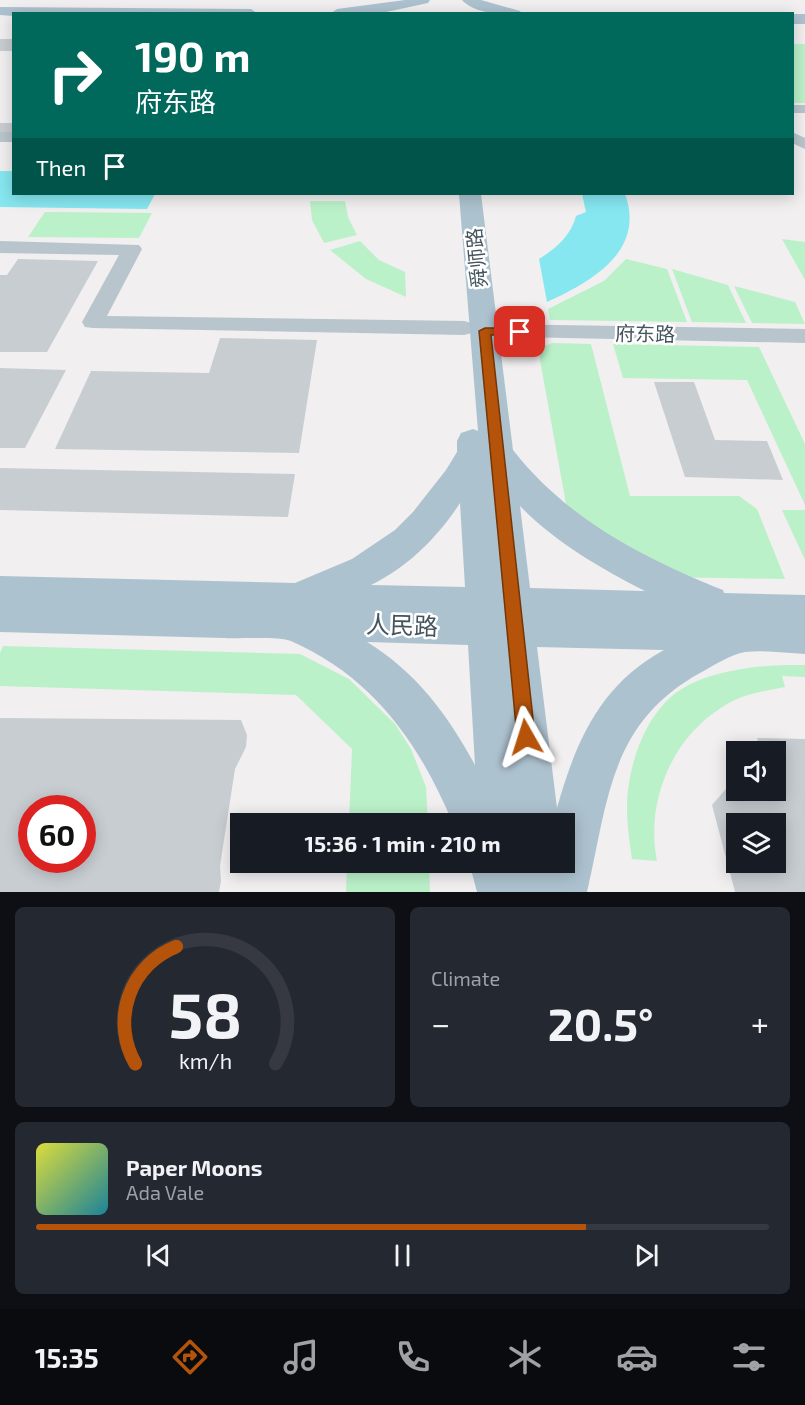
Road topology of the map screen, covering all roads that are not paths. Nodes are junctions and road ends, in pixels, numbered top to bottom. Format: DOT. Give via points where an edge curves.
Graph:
graph roads {
  1 [pos="423,0"];
  2 [pos="469,0"];
  3 [pos="0,11"];
  4 [pos="84,12"];
  5 [pos="356,12"];
  6 [pos="508,12"];
  7 [pos="454,195"];
  8 [pos="470,195"];
  9 [pos="0,247"];
  10 [pos="475,330"];
  11 [pos="805,336"];
  12 [pos="485,452"];
  13 [pos="0,592"];
  14 [pos="292,611"];
  15 [pos="805,612"];
  16 [pos="0,615"];
  17 [pos="500,617"];
  18 [pos="734,622"];
  19 [pos="805,636"];
  20 [pos="473,813"];
  21 [pos="503,813"];
  22 [pos="534,813"];
  23 [pos="497,873"];
  24 [pos="507,873"];
  25 [pos="541,873"];
  26 [pos="503,892"];
  27 [pos="509,892"];
  28 [pos="543,892"];
  29 [pos="561,892"];
  1 -- 5 [label="main road"];
  2 -- 6 [label="main road"];
  3 -- 4 [label="main road"];
  7 -- 10 [label="main road, 舜师路"];
  8 -- 10 [label="main road, 舜师路"];
  9 -- 10 [label="street, 府东路" via="132,249 93,322"];
  10 -- 11 [label="street, 府东路"];
  10 -- 12 [label="main road, 舜师路"];
  12 -- 14 [label="main road" via="408,543"];
  12 -- 17 [label="main road, 舜师路"];
  12 -- 18 [label="main road" via="536,500 596,546"];
  13 -- 14 [label="main road, 人民路"];
  14 -- 16 [label="main road, 人民路"];
  14 -- 17 [label="main road, 人民路"];
  14 -- 20 [label="main road" via="376,671 406,699 443,752"];
  15 -- 18 [label="main road, 人民路"];
  17 -- 18 [label="main road, 人民路"];
  17 -- 21 [label="main road, 舜师路"];
  17 -- 22 [label="main road, 舜师路"];
  18 -- 19 [label="main road, 人民路"];
  18 -- 29 [label="main road" via="652,680 608,731 594,764"];
  23 -- 26 [label="main road"];
  24 -- 27 [label="main road"];
  25 -- 28 [label="main road"];
}
